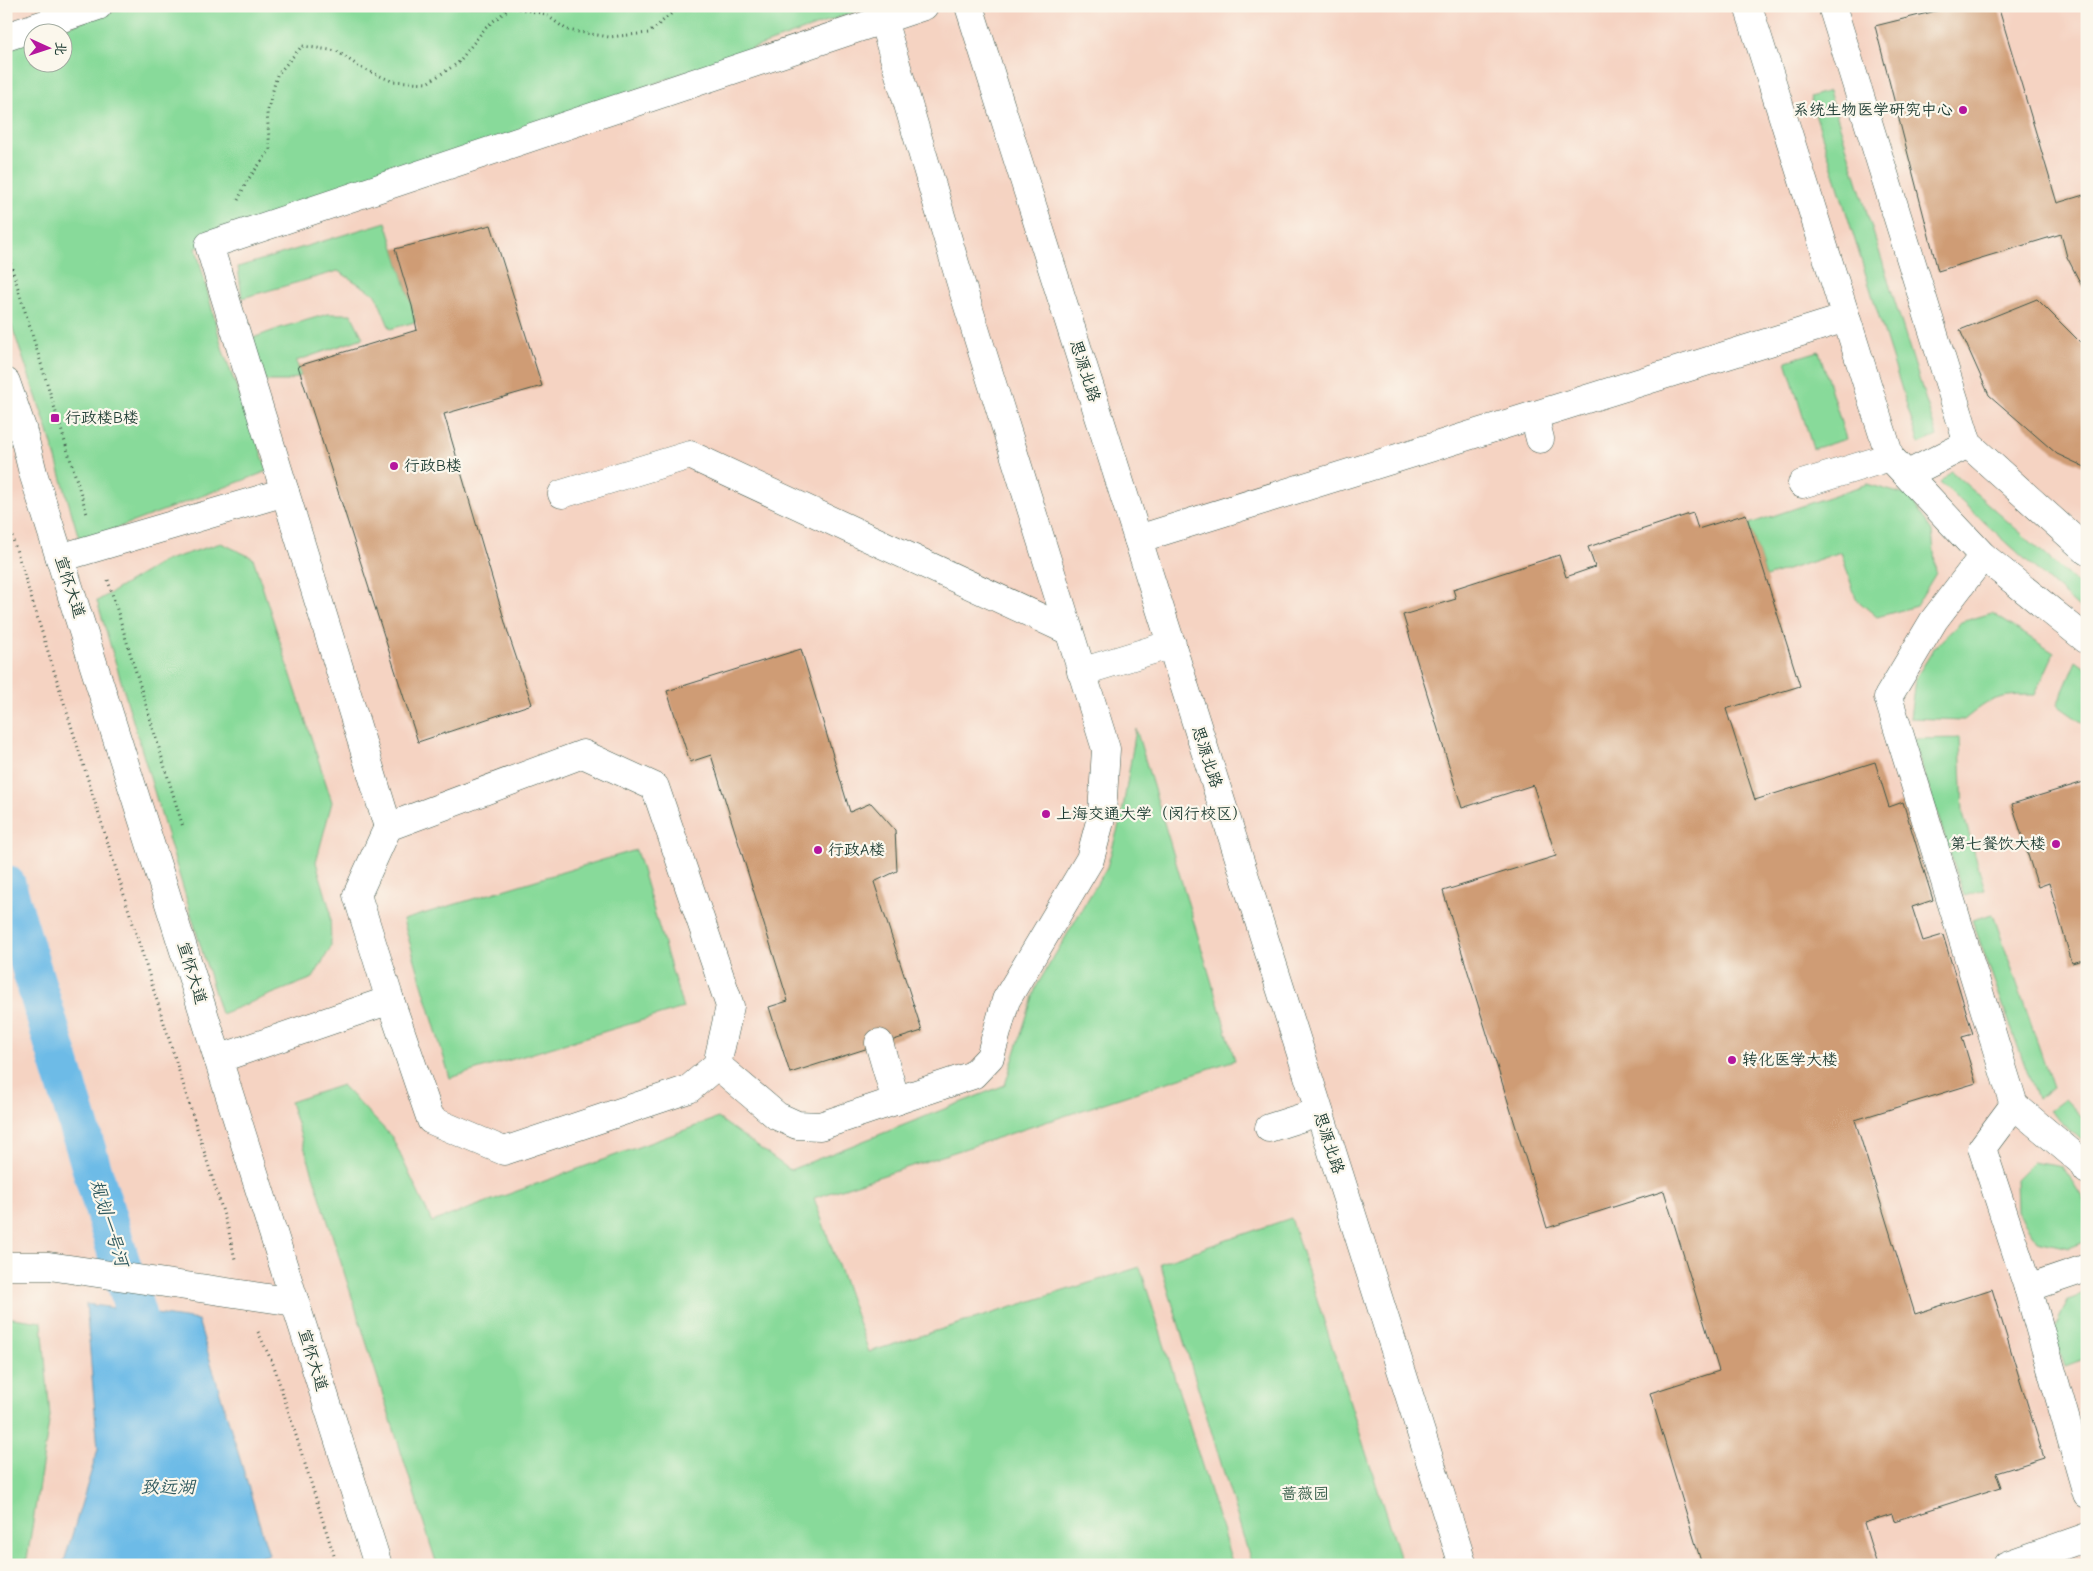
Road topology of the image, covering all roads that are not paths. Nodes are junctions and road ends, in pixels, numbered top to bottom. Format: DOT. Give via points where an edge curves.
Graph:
graph roads {
  1 [pos="98,6"];
  2 [pos="924,6"];
  3 [pos="969,6"];
  4 [pos="1748,6"];
  5 [pos="1832,6"];
  6 [pos="883,20"];
  7 [pos="6,36"];
  8 [pos="1846,318"];
  9 [pos="6,382"];
  10 [pos="1968,444"];
  11 [pos="1899,465"];
  12 [pos="1802,484"];
  13 [pos="285,492"];
  14 [pos="562,494"];
  15 [pos="1138,539"];
  16 [pos="2087,551"];
  17 [pos="1983,556"];
  18 [pos="60,558"];
  19 [pos="1069,631"];
  20 [pos="2087,640"];
  21 [pos="1172,644"];
  22 [pos="1081,672"];
  23 [pos="388,827"];
  24 [pos="390,1000"];
  25 [pos="879,1043"];
  26 [pos="218,1058"];
  27 [pos="717,1065"];
  28 [pos="896,1100"];
  29 [pos="2014,1105"];
  30 [pos="1320,1112"];
  31 [pos="1269,1128"];
  32 [pos="2087,1170"];
  33 [pos="6,1266"];
  34 [pos="2087,1268"];
  35 [pos="2028,1288"];
  36 [pos="295,1302"];
  37 [pos="2087,1494"];
  38 [pos="2087,1537"];
  39 [pos="378,1565"];
  40 [pos="1463,1565"];
  41 [pos="2007,1565"];
  1 -- 7 [label="lane"];
  2 -- 6 [label="lane"];
  3 -- 15 [label="lane, 思源北路"];
  4 -- 8 [label="lane"];
  5 -- 10 [label="lane"];
  6 -- 13 [label="lane" via="209,245"];
  6 -- 19 [label="lane"];
  8 -- 11 [label="lane"];
  8 -- 15 [label="lane" via="1537,427"];
  9 -- 18 [label="lane, 宣怀大道"];
  10 -- 11 [label="lane"];
  10 -- 16 [label="lane"];
  11 -- 12 [label="lane"];
  11 -- 17 [label="lane"];
  13 -- 18 [label="lane"];
  13 -- 23 [label="lane"];
  14 -- 19 [label="lane" via="690,455"];
  15 -- 21 [label="lane, 思源北路"];
  17 -- 20 [label="lane"];
  17 -- 29 [label="lane" via="1934,620 1888,697"];
  18 -- 26 [label="lane, 宣怀大道"];
  19 -- 22 [label="lane"];
  21 -- 22 [label="lane"];
  21 -- 30 [label="lane, 思源北路"];
  22 -- 28 [label="lane" via="1106,749 1102,814 1090,859 1006,1000 990,1057 973,1075"];
  23 -- 24 [label="lane" via="358,895"];
  23 -- 27 [label="lane" via="583,754 655,788 730,1006"];
  24 -- 26 [label="lane"];
  24 -- 27 [label="lane" via="432,1120 504,1151 689,1089"];
  25 -- 28 [label="lane"];
  26 -- 36 [label="lane, 宣怀大道"];
  27 -- 28 [label="lane" via="777,1116 797,1125 820,1126"];
  29 -- 32 [label="lane" via="2083,1163"];
  29 -- 35 [label="lane" via="1982,1148"];
  30 -- 31 [label="lane"];
  30 -- 40 [label="lane, 思源北路"];
  33 -- 36 [label="lane" via="49,1266"];
  34 -- 35 [label="lane"];
  35 -- 37 [label="lane"];
  36 -- 39 [label="lane, 宣怀大道"];
  38 -- 41 [label="lane"];
}
